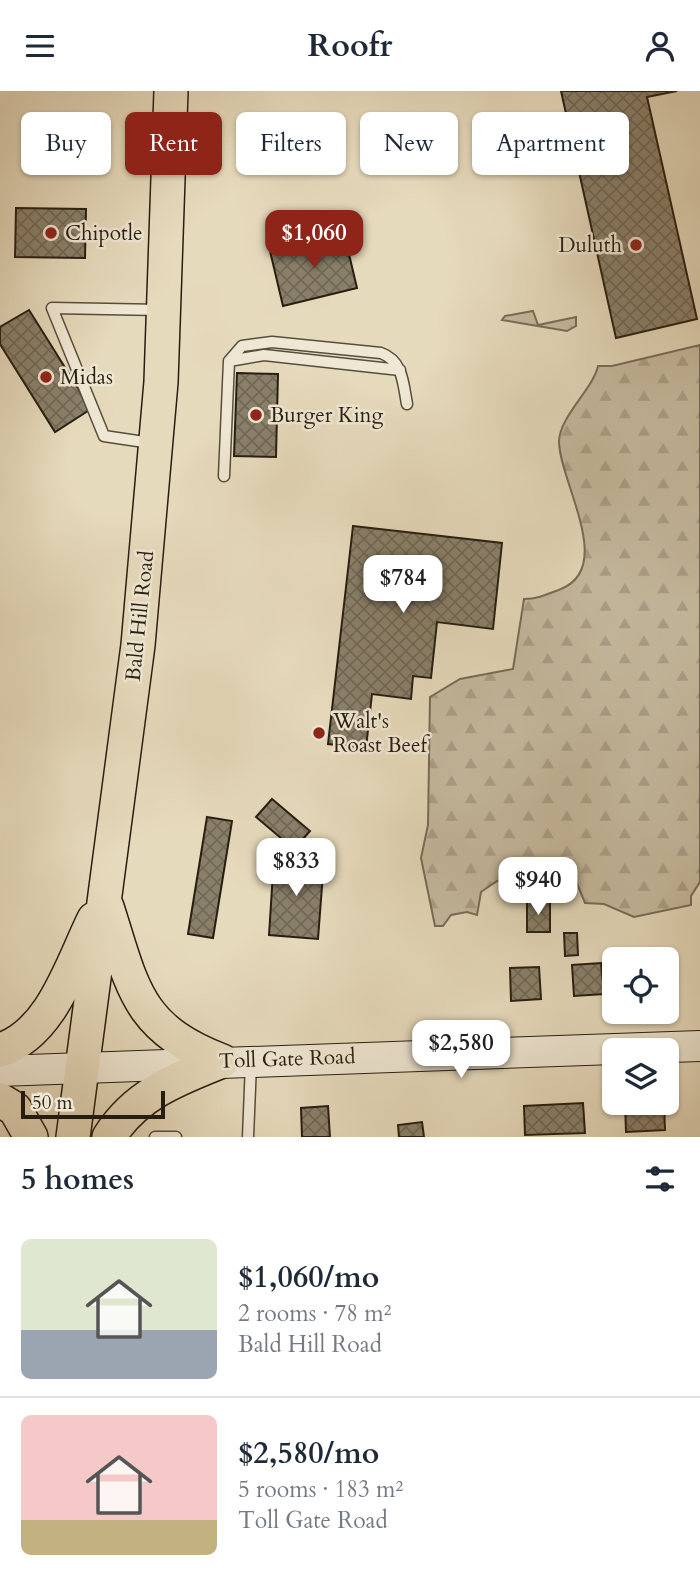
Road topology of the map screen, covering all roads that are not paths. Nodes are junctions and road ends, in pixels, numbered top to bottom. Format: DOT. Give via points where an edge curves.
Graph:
graph roads {
  1 [pos="171,91"];
  2 [pos="164,310"];
  3 [pos="407,404"];
  4 [pos="156,444"];
  5 [pos="224,476"];
  6 [pos="104,898"];
  7 [pos="700,1046"];
  8 [pos="0,1050"];
  9 [pos="237,1061"];
  10 [pos="83,1069"];
  11 [pos="0,1071"];
  12 [pos="0,1100"];
  13 [pos="31,1137"];
  14 [pos="73,1137"];
  15 [pos="109,1137"];
  16 [pos="155,1137"];
  17 [pos="176,1137"];
  18 [pos="248,1137"];
  1 -- 2 [label="main road, Bald Hill Road"];
  2 -- 4 [label="main road, Bald Hill Road"];
  2 -- 4 [label="lane" via="52,308 104,436"];
  3 -- 5 [label="lane" via="400,370 390,356 272,342 242,346 229,361"];
  4 -- 6 [label="main road, Bald Hill Road" via="138,645"];
  6 -- 8 [label="main road" via="44,1016 28,1034"];
  6 -- 9 [label="main road" via="134,990 151,1017 194,1050"];
  6 -- 10 [label="main road, Bald Hill Road"];
  7 -- 9 [label="main road, Toll Gate Road"];
  9 -- 10 [label="main road, Toll Gate Road"];
  9 -- 15 [label="main road" via="150,1093 131,1108"];
  9 -- 18 [label="lane"];
  10 -- 11 [label="main road, Toll Gate Road"];
  10 -- 14 [label="main road, Bald Hill Road"];
  12 -- 13 [label="main road" via="15,1109"];
  16 -- 17 [label="lane"];
}
